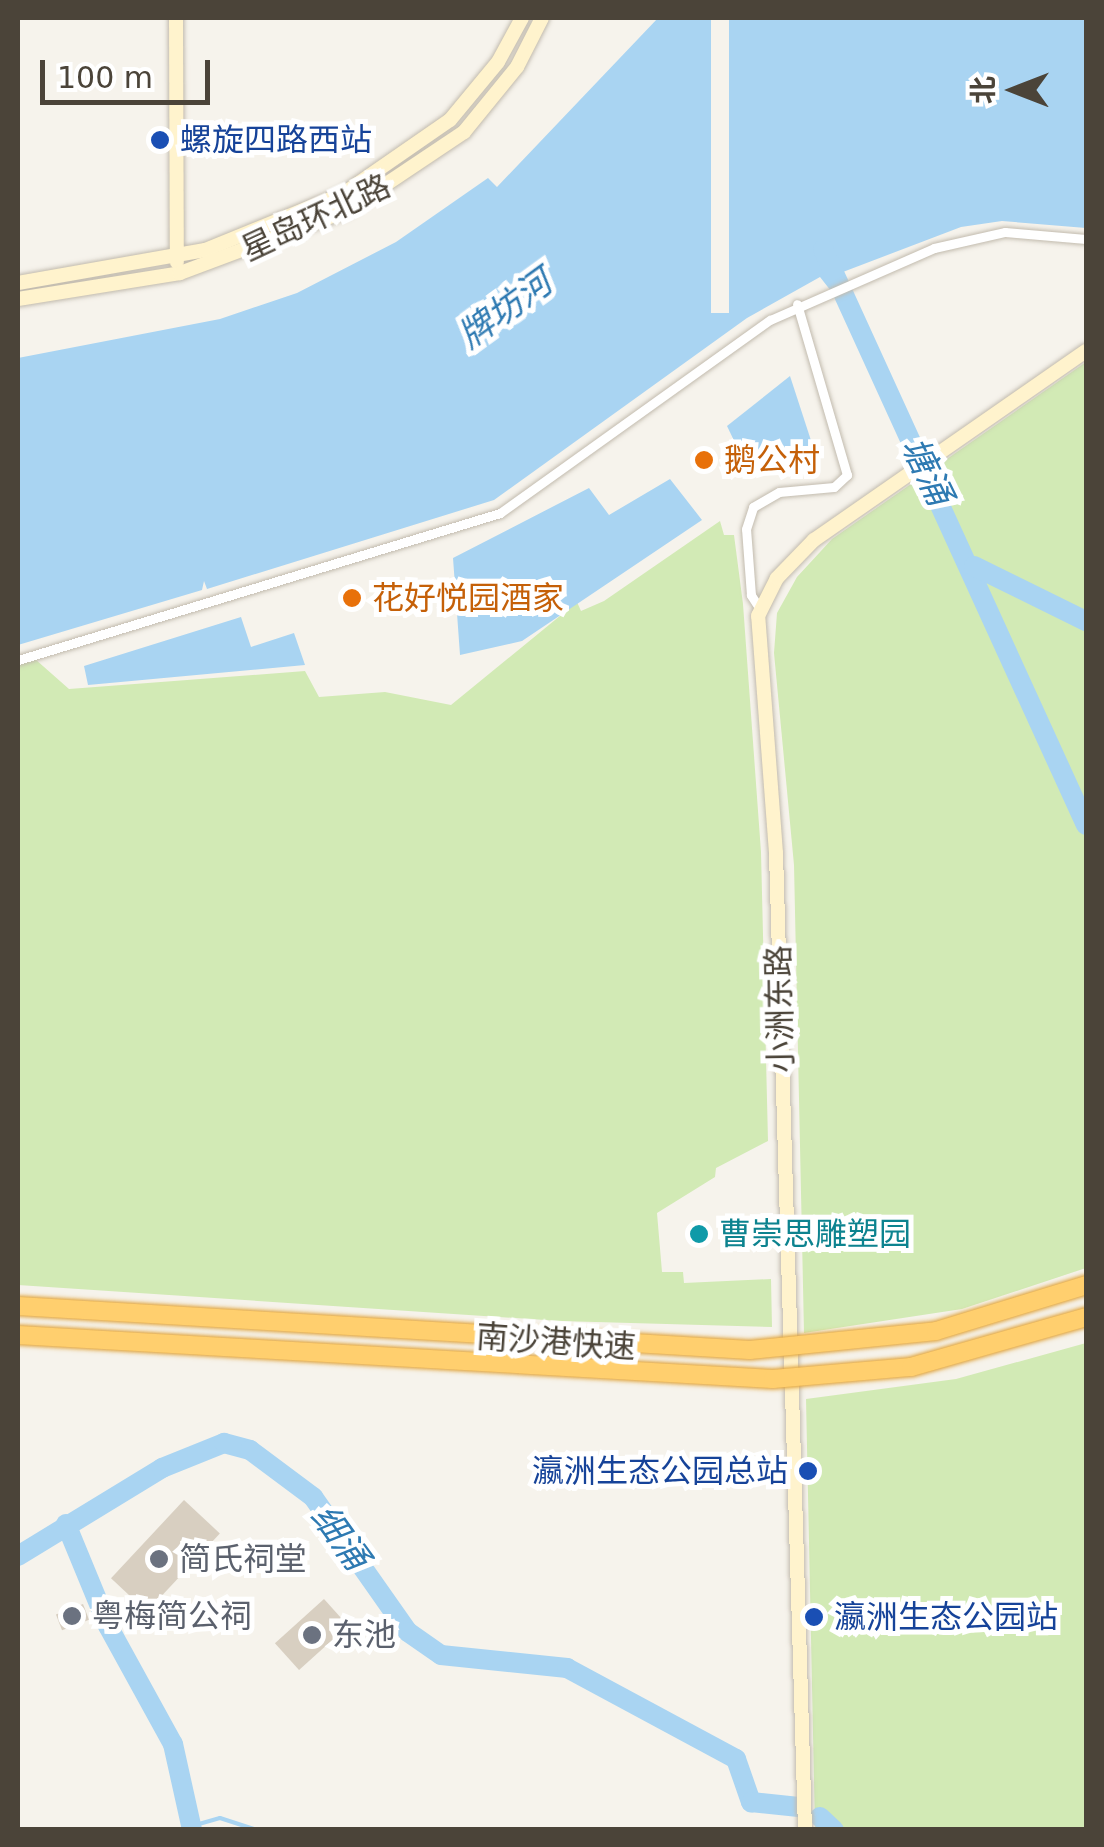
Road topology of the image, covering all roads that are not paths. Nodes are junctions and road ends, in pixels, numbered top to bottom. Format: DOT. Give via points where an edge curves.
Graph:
graph roads {
  1 [pos="176,18"];
  2 [pos="542,18"];
  3 [pos="520,19"];
  4 [pos="1086,239"];
  5 [pos="176,257"];
  6 [pos="180,272"];
  7 [pos="18,283"];
  8 [pos="18,299"];
  9 [pos="797,304"];
  10 [pos="1086,351"];
  11 [pos="760,608"];
  12 [pos="18,660"];
  13 [pos="1086,1285"];
  14 [pos="18,1306"];
  15 [pos="1086,1317"];
  16 [pos="18,1335"];
  17 [pos="805,1826"];
  1 -- 5 [label="main road"];
  2 -- 6 [label="main road, 星岛环北路" via="501,90 422,166 315,226"];
  3 -- 5 [label="main road, 星岛环北路" via="450,120 400,160 304,212"];
  4 -- 9 [label="street" via="977,236"];
  5 -- 6 [label="main road"];
  5 -- 7 [label="main road, 星岛环北路"];
  6 -- 8 [label="main road, 星岛环北路"];
  9 -- 11 [label="street" via="847,475 834,487 778,492 753,507 747,544"];
  9 -- 12 [label="street" via="500,513"];
  10 -- 11 [label="main road" via="802,550"];
  11 -- 17 [label="main road, 小洲东路" via="777,871"];
  13 -- 14 [label="highway, 南沙港快速, bridge" via="918,1335 750,1350"];
  15 -- 16 [label="highway, 南沙港快速, bridge" via="928,1363 773,1379"];
}
